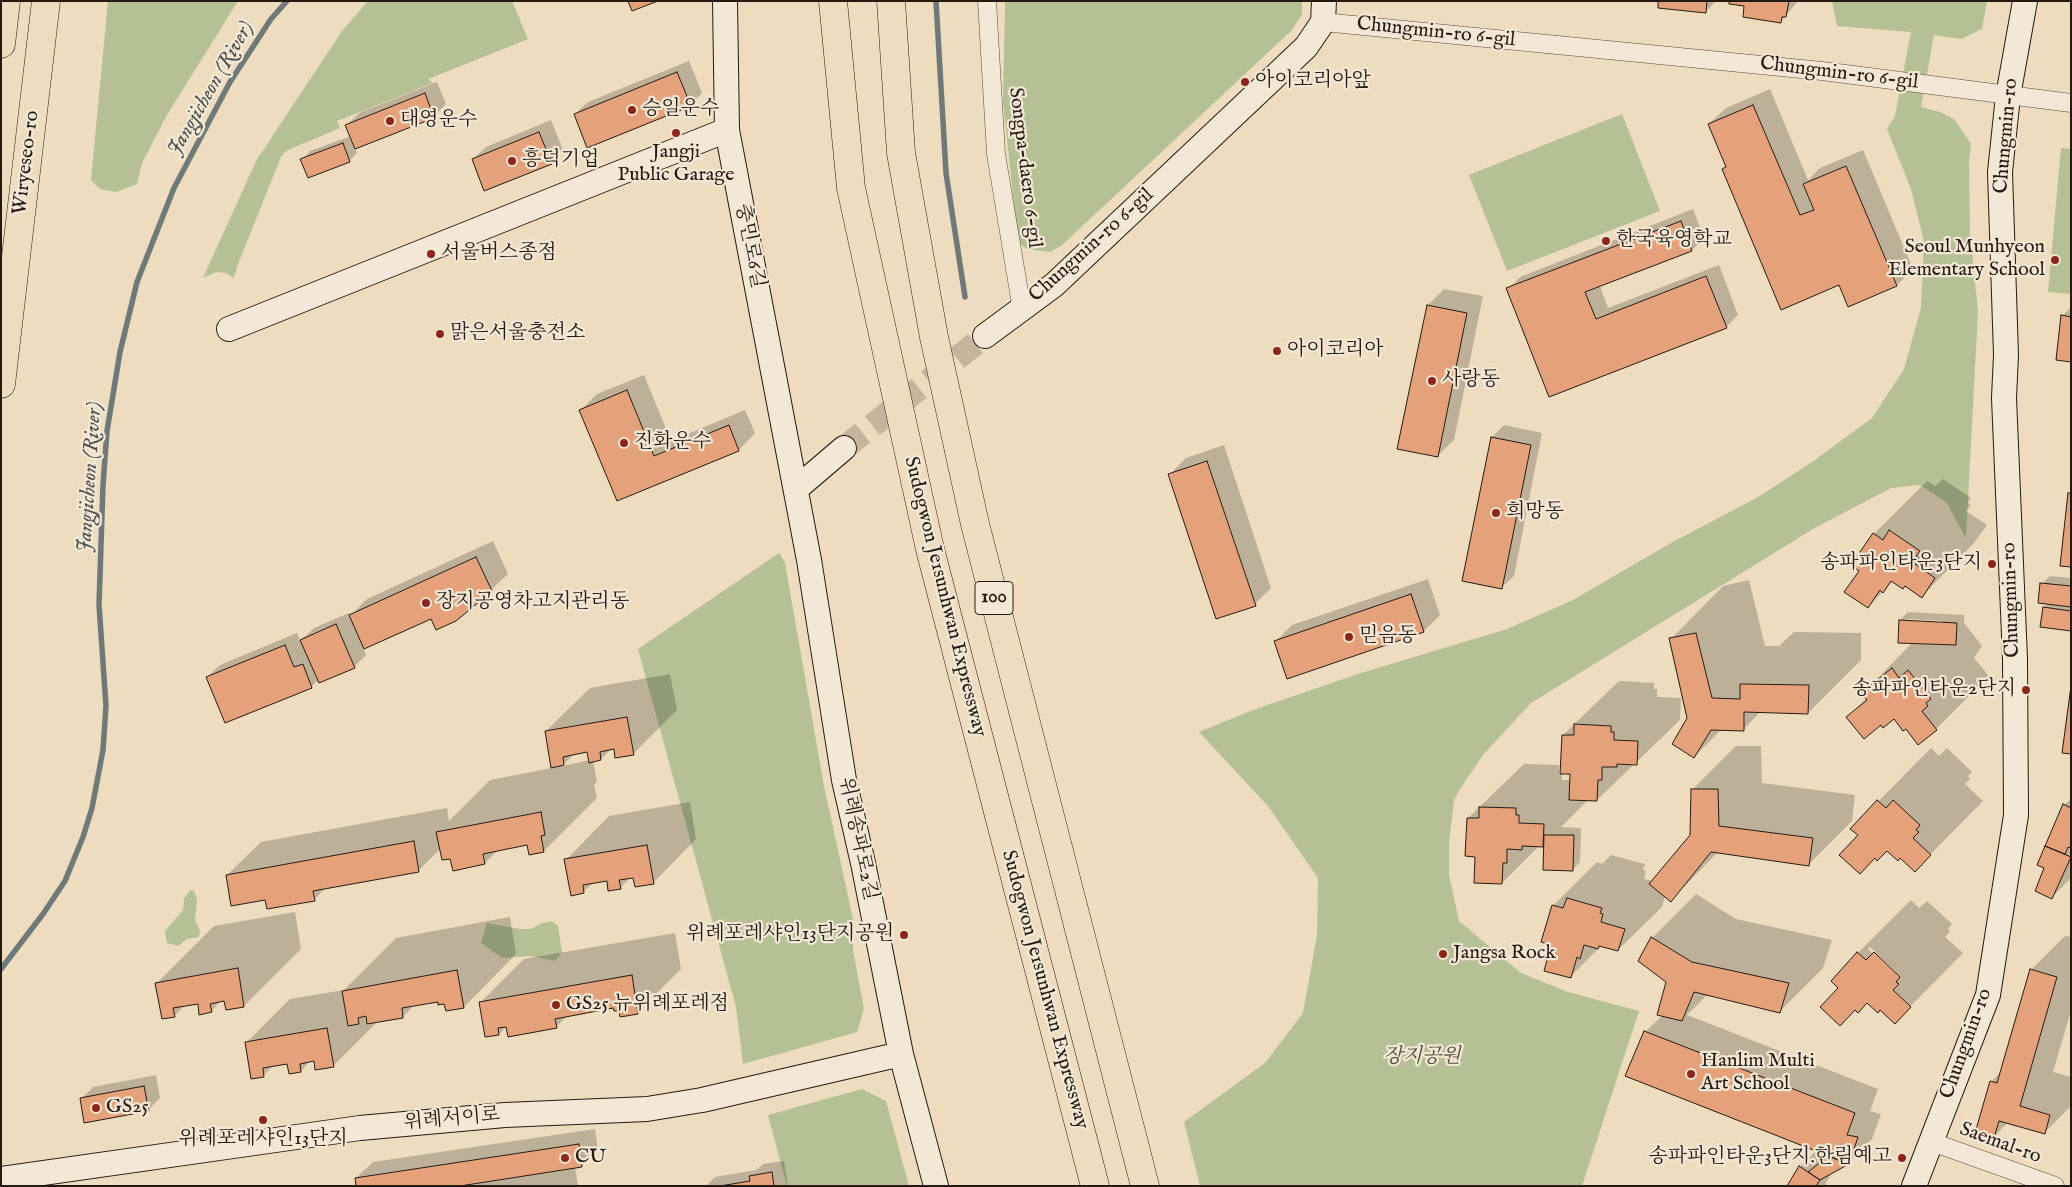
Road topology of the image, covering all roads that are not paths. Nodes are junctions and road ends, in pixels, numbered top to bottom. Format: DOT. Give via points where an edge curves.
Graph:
graph roads {
  1 [pos="6,1"];
  2 [pos="46,1"];
  3 [pos="725,1"];
  4 [pos="833,1"];
  5 [pos="891,1"];
  6 [pos="987,1"];
  7 [pos="2025,1"];
  8 [pos="1323,12"];
  9 [pos="1,44"];
  10 [pos="2008,96"];
  11 [pos="2071,103"];
  12 [pos="727,130"];
  13 [pos="1022,310"];
  14 [pos="229,329"];
  15 [pos="985,336"];
  16 [pos="1,384"];
  17 [pos="844,448"];
  18 [pos="796,489"];
  19 [pos="900,1054"];
  20 [pos="1932,1142"];
  21 [pos="1,1179"];
  22 [pos="936,1186"];
  23 [pos="1095,1186"];
  24 [pos="1146,1186"];
  25 [pos="1914,1186"];
  26 [pos="2054,1186"];
  1 -- 9 [label="main road"];
  2 -- 16 [label="main road, Wiryeseo-ro"];
  3 -- 12 [label="street, 충민로6길"];
  4 -- 23 [label="main road, Sudogwon Je1sunhwan Expressway / 100" via="851,188 930,549"];
  5 -- 24 [label="main road, 100" via="901,153 936,347 975,524"];
  6 -- 13 [label="street, Songpa-daero 6-gil" via="996,154"];
  7 -- 10 [label="street, Chungmin-ro"];
  8 -- 10 [label="street, Chungmin-ro 6-gil" via="1822,70"];
  8 -- 13 [label="street, Chungmin-ro 6-gil" via="1306,46 1054,285"];
  10 -- 11 [label="street, Chungmin-ro 6-gil"];
  10 -- 20 [label="street, Chungmin-ro" via="2000,172 2006,355 2004,394 2015,660 2016,815 1988,995"];
  12 -- 14 [label="street"];
  12 -- 18 [label="street, 충민로6길"];
  13 -- 15 [label="street, Chungmin-ro 6-gil"];
  17 -- 18 [label="street"];
  18 -- 19 [label="street, 위례송파로2길" via="844,780 864,863"];
  19 -- 21 [label="street, 위례서이로" via="702,1100 647,1109 505,1115 360,1128"];
  19 -- 22 [label="street, 위례송파로2길"];
  20 -- 25 [label="street, Chungmin-ro"];
  20 -- 26 [label="street, Saemal-ro"];
}
